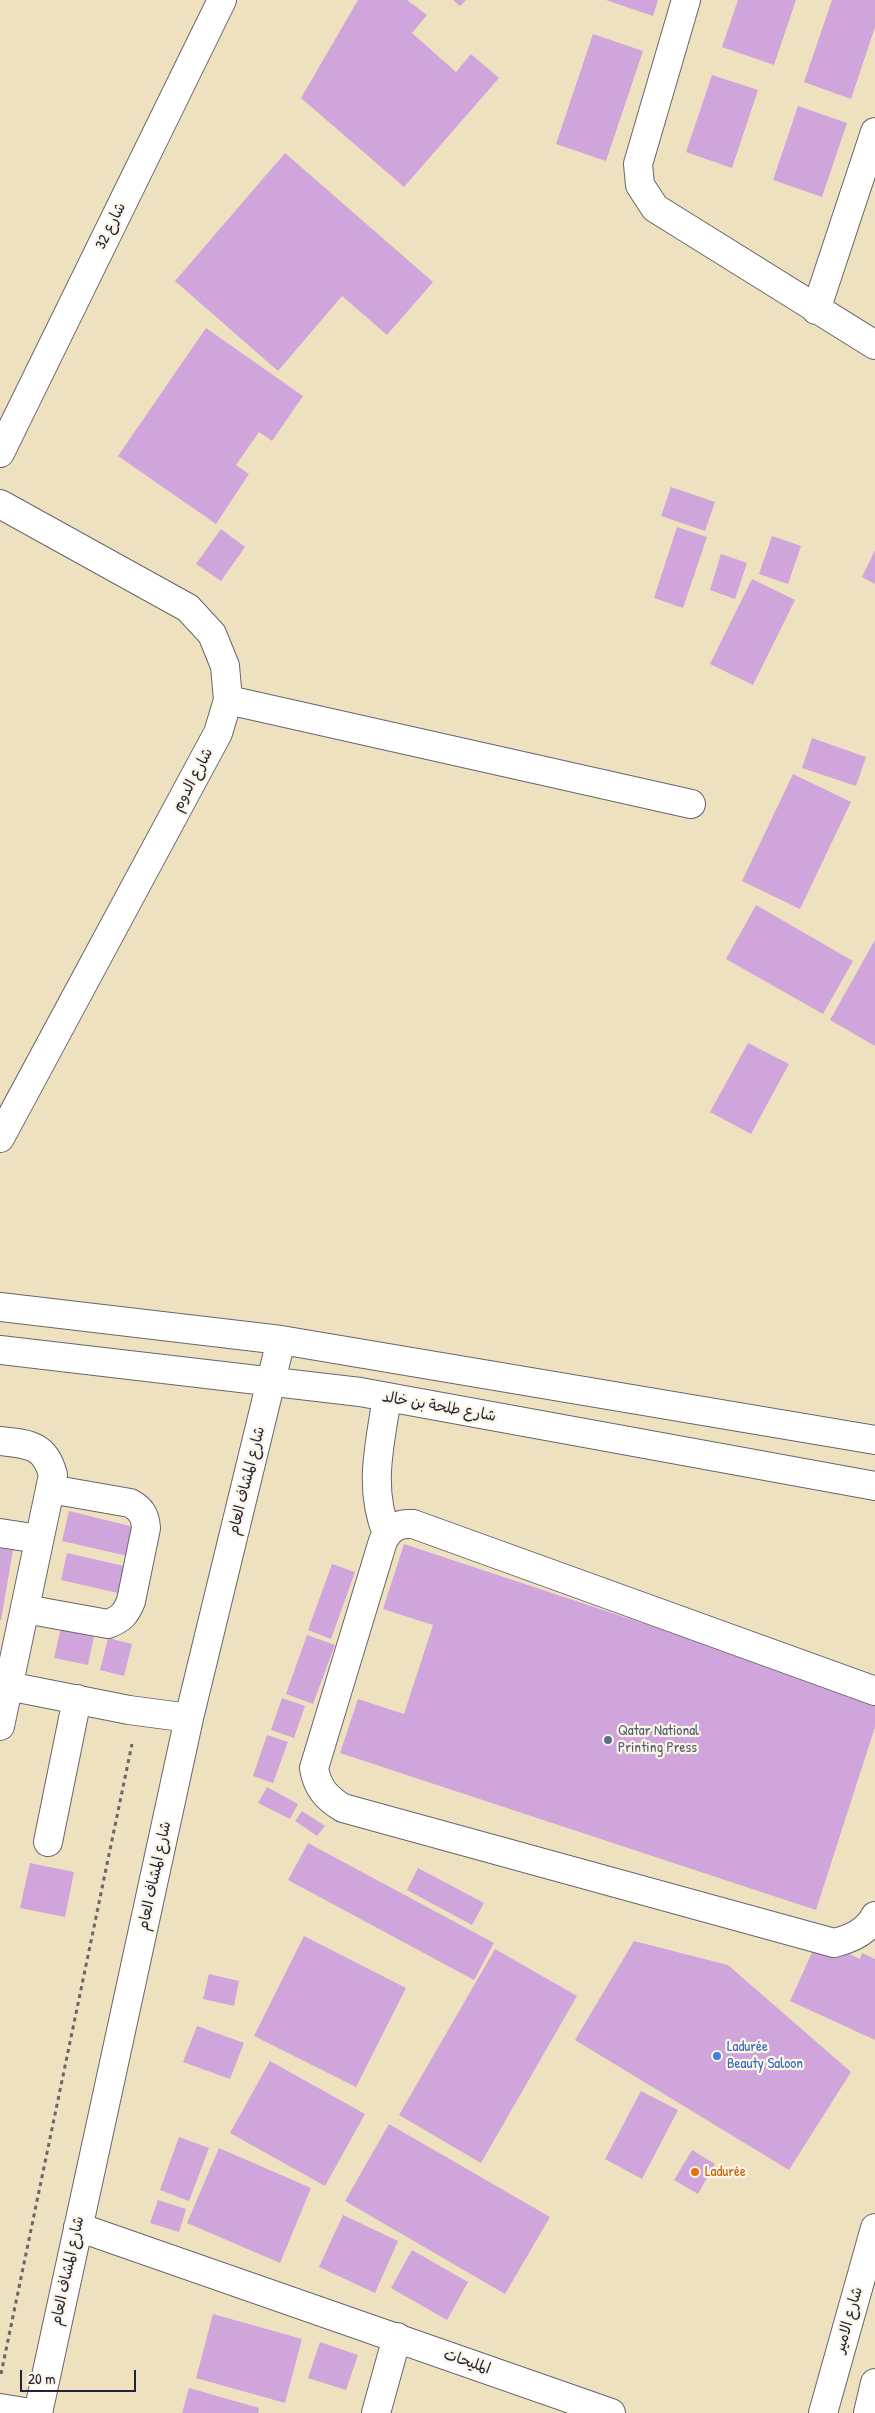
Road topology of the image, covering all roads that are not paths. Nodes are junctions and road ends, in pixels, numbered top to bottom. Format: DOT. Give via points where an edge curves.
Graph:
graph roads {
  1 [pos="222,0"];
  2 [pos="686,0"];
  3 [pos="875,132"];
  4 [pos="816,310"];
  5 [pos="875,345"];
  6 [pos="0,453"];
  7 [pos="0,504"];
  8 [pos="228,700"];
  9 [pos="691,804"];
  10 [pos="0,1138"];
  11 [pos="0,1307"];
  12 [pos="281,1340"];
  13 [pos="0,1350"];
  14 [pos="271,1382"];
  15 [pos="386,1397"];
  16 [pos="875,1440"];
  17 [pos="0,1441"];
  18 [pos="875,1486"];
  19 [pos="50,1489"];
  20 [pos="0,1533"];
  21 [pos="387,1534"];
  22 [pos="39,1539"];
  23 [pos="24,1609"];
  24 [pos="8,1686"];
  25 [pos="875,1691"];
  26 [pos="77,1699"];
  27 [pos="189,1718"];
  28 [pos="0,1726"];
  29 [pos="48,1842"];
  30 [pos="875,1916"];
  31 [pos="78,2227"];
  32 [pos="875,2228"];
  33 [pos="397,2337"];
  34 [pos="875,2383"];
  35 [pos="0,2408"];
  36 [pos="31,2413"];
  37 [pos="38,2413"];
  38 [pos="376,2413"];
  39 [pos="611,2413"];
  40 [pos="823,2413"];
  41 [pos="868,2413"];
  1 -- 6 [label="main road, شارع 32"];
  2 -- 4 [label="main road" via="638,164 640,185 655,208"];
  3 -- 4 [label="main road"];
  4 -- 5 [label="main road"];
  7 -- 8 [label="main road, شارع الدوم" via="188,608 212,634 225,666"];
  8 -- 9 [label="main road"];
  8 -- 10 [label="main road, شارع الدوم" via="218,733"];
  11 -- 12 [label="main road"];
  12 -- 14 [label="main road, شارع المشاف العام"];
  12 -- 16 [label="main road"];
  13 -- 14 [label="main road, شارع طلحة بن خالد"];
  14 -- 15 [label="main road, شارع طلحة بن خالد"];
  14 -- 27 [label="main road, شارع المشاف العام"];
  15 -- 18 [label="main road, شارع طلحة بن خالد"];
  15 -- 21 [label="main road" via="376,1476 380,1515"];
  17 -- 19 [label="main road" via="27,1444 40,1450 49,1461 53,1474"];
  19 -- 22 [label="main road"];
  19 -- 23 [label="main road" via="130,1503 139,1508 146,1528 131,1601 127,1612 108,1624"];
  20 -- 22 [label="main road"];
  21 -- 25 [label="main road" via="403,1524 413,1524"];
  21 -- 30 [label="main road" via="314,1768 323,1793 333,1802 343,1808 834,1943 849,1940 864,1930"];
  22 -- 23 [label="main road"];
  23 -- 24 [label="main road"];
  24 -- 26 [label="main road"];
  24 -- 28 [label="main road"];
  26 -- 27 [label="main road"];
  26 -- 29 [label="main road"];
  27 -- 31 [label="main road, شارع المشاف العام"];
  31 -- 33 [label="main road, المليحات"];
  31 -- 37 [label="main road, شارع المشاف العام"];
  32 -- 40 [label="main road, شارع الامير"];
  33 -- 38 [label="main road"];
  33 -- 39 [label="main road, المليحات"];
  34 -- 41 [label="main road"];
  35 -- 36 [label="main road"];
}
